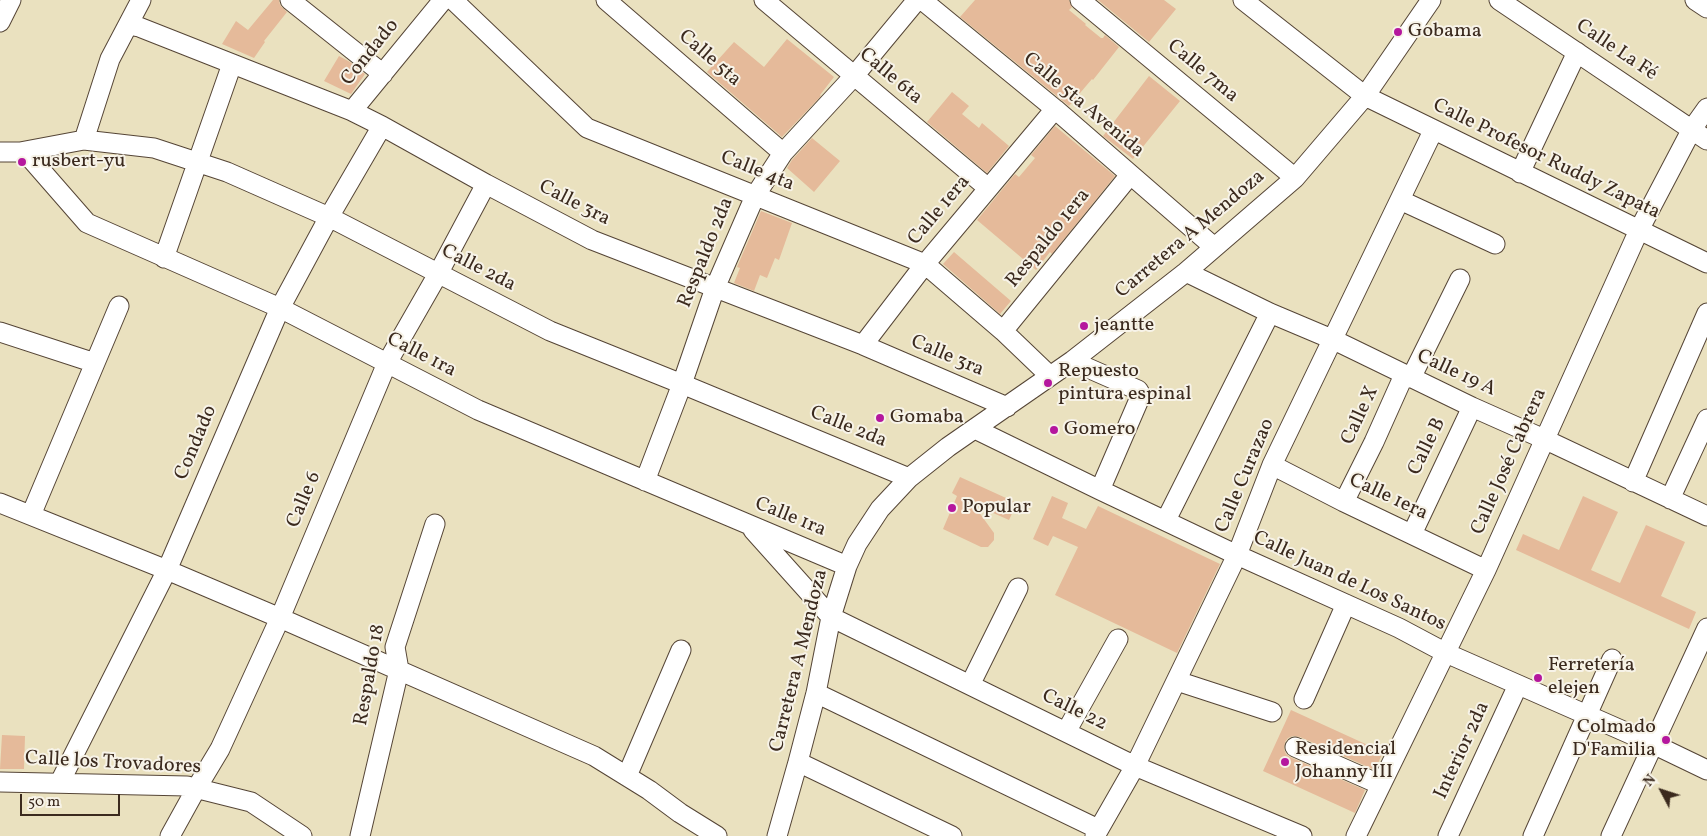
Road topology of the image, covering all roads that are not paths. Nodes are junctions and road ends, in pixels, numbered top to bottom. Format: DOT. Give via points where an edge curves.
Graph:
graph roads {
  1 [pos="11,0"];
  2 [pos="141,0"];
  3 [pos="290,0"];
  4 [pos="443,0"];
  5 [pos="454,0"];
  6 [pos="606,0"];
  7 [pos="764,0"];
  8 [pos="917,0"];
  9 [pos="922,0"];
  10 [pos="1080,0"];
  11 [pos="1243,0"];
  12 [pos="1431,0"];
  13 [pos="1499,0"];
  14 [pos="1695,0"];
  15 [pos="1267,7"];
  16 [pos="1707,8"];
  17 [pos="0,22"];
  18 [pos="128,24"];
  19 [pos="1577,52"];
  20 [pos="232,64"];
  21 [pos="383,74"];
  22 [pos="854,76"];
  23 [pos="1366,96"];
  24 [pos="1707,108"];
  25 [pos="1055,110"];
  26 [pos="352,111"];
  27 [pos="382,126"];
  28 [pos="1433,131"];
  29 [pos="1700,134"];
  30 [pos="84,140"];
  31 [pos="0,152"];
  32 [pos="20,152"];
  33 [pos="784,153"];
  34 [pos="197,162"];
  35 [pos="1520,173"];
  36 [pos="1130,175"];
  37 [pos="1295,178"];
  38 [pos="486,184"];
  39 [pos="988,188"];
  40 [pos="755,196"];
  41 [pos="1400,200"];
  42 [pos="329,217"];
  43 [pos="1639,230"];
  44 [pos="1496,244"];
  45 [pos="1214,247"];
  46 [pos="164,258"];
  47 [pos="1707,263"];
  48 [pos="925,264"];
  49 [pos="1186,272"];
  50 [pos="438,274"];
  51 [pos="1460,278"];
  52 [pos="715,288"];
  53 [pos="119,306"];
  54 [pos="280,308"];
  55 [pos="1270,313"];
  56 [pos="1707,313"];
  57 [pos="1004,331"];
  58 [pos="0,332"];
  59 [pos="1334,340"];
  60 [pos="863,345"];
  61 [pos="1072,362"];
  62 [pos="95,363"];
  63 [pos="387,363"];
  64 [pos="1050,376"];
  65 [pos="1407,377"];
  66 [pos="682,384"];
  67 [pos="1007,407"];
  68 [pos="1472,408"];
  69 [pos="1707,419"];
  70 [pos="975,429"];
  71 [pos="1544,439"];
  72 [pos="1272,465"];
  73 [pos="909,478"];
  74 [pos="645,481"];
  75 [pos="1633,482"];
  76 [pos="1100,490"];
  77 [pos="1670,499"];
  78 [pos="1344,502"];
  79 [pos="0,503"];
  80 [pos="31,515"];
  81 [pos="1707,516"];
  82 [pos="1166,520"];
  83 [pos="435,524"];
  84 [pos="750,526"];
  85 [pos="1412,534"];
  86 [pos="1237,555"];
  87 [pos="847,566"];
  88 [pos="167,570"];
  89 [pos="1486,570"];
  90 [pos="1018,588"];
  91 [pos="1346,604"];
  92 [pos="831,617"];
  93 [pos="280,618"];
  94 [pos="1707,628"];
  95 [pos="1118,639"];
  96 [pos="681,650"];
  97 [pos="1446,652"];
  98 [pos="1612,659"];
  99 [pos="399,670"];
  100 [pos="1176,681"];
  101 [pos="1518,684"];
  102 [pos="970,685"];
  103 [pos="816,693"];
  104 [pos="1304,699"];
  105 [pos="1272,712"];
  106 [pos="1588,715"];
  107 [pos="1066,732"];
  108 [pos="1653,744"];
  109 [pos="1295,747"];
  110 [pos="798,762"];
  111 [pos="1135,766"];
  112 [pos="1707,770"];
  113 [pos="627,776"];
  114 [pos="0,782"];
  115 [pos="60,782"];
  116 [pos="1381,785"];
  117 [pos="196,788"];
  118 [pos="1097,832"];
  119 [pos="1295,835"];
  120 [pos="170,836"];
  121 [pos="302,836"];
  122 [pos="360,836"];
  123 [pos="717,836"];
  124 [pos="777,836"];
  125 [pos="952,836"];
  126 [pos="1356,836"];
  127 [pos="1448,836"];
  128 [pos="1533,836"];
  129 [pos="1611,836"];
  1 -- 17 [label="street"];
  2 -- 18 [label="street"];
  3 -- 21 [label="street"];
  4 -- 21 [label="street, Condado"];
  5 -- 40 [label="street, Calle 4ta" via="587,128"];
  6 -- 33 [label="street, Calle 5ta"];
  7 -- 22 [label="street, Calle 6ta"];
  8 -- 22 [label="street, Respaldo 2da"];
  9 -- 25 [label="street, Calle 5ta Avenida"];
  10 -- 37 [label="street, Calle 7ma"];
  11 -- 15 [label="street"];
  12 -- 23 [label="street, Carretera A Mendoza"];
  13 -- 19 [label="street, Calle La Fé"];
  14 -- 16 [label="street"];
  15 -- 23 [label="street"];
  18 -- 20 [label="street, Calle 3ra"];
  18 -- 30 [label="street" via="110,59"];
  19 -- 29 [label="street, Calle La Fé"];
  19 -- 35 [label="street"];
  20 -- 26 [label="street, Calle 3ra"];
  20 -- 34 [label="street"];
  21 -- 26 [label="street, Condado"];
  22 -- 33 [label="street, Respaldo 2da"];
  22 -- 39 [label="street, Calle 6ta"];
  23 -- 28 [label="street, Calle Profesor Ruddy Zapata"];
  23 -- 37 [label="street, Carretera A Mendoza"];
  24 -- 29 [label="street, Calle José Cabrera"];
  25 -- 36 [label="street, Calle 5ta Avenida"];
  25 -- 39 [label="street, Calle 1era"];
  26 -- 27 [label="street, Calle 3ra"];
  27 -- 38 [label="street, Calle 3ra"];
  27 -- 42 [label="street, Condado"];
  28 -- 35 [label="street, Calle Profesor Ruddy Zapata"];
  28 -- 41 [label="street, Calle Curazao"];
  29 -- 43 [label="street, Calle José Cabrera"];
  30 -- 32 [label="street, Calle 2da"];
  30 -- 34 [label="street, Calle 2da" via="154,148"];
  31 -- 32 [label="street"];
  32 -- 46 [label="street, Calle 1ra" via="32,160 87,223"];
  33 -- 40 [label="street, Respaldo 2da"];
  34 -- 42 [label="street, Calle 2da"];
  34 -- 46 [label="street"];
  35 -- 43 [label="street, Calle Profesor Ruddy Zapata"];
  36 -- 45 [label="street, Calle 5ta Avenida"];
  36 -- 57 [label="street, Respaldo 1era"];
  37 -- 45 [label="street, Carretera A Mendoza"];
  38 -- 50 [label="street, Calle 6"];
  38 -- 52 [label="street, Calle 3ra" via="592,240"];
  39 -- 48 [label="street, Calle 1era"];
  40 -- 48 [label="street, Calle 4ta"];
  40 -- 52 [label="street, Respaldo 2da"];
  41 -- 44 [label="street"];
  41 -- 59 [label="street, Calle Curazao"];
  42 -- 50 [label="street, Calle 2da"];
  42 -- 54 [label="street, Condado"];
  43 -- 47 [label="street, Calle Profesor Ruddy Zapata"];
  43 -- 71 [label="street, Calle José Cabrera"];
  45 -- 49 [label="street, Carretera A Mendoza"];
  46 -- 54 [label="street, Calle 1ra"];
  48 -- 57 [label="street, Calle 4ta"];
  48 -- 60 [label="street, Calle 1era"];
  49 -- 55 [label="street, Calle 19 A"];
  49 -- 61 [label="street, Carretera A Mendoza"];
  50 -- 63 [label="street, Calle 6"];
  50 -- 66 [label="street, Calle 2da" via="550,331"];
  51 -- 65 [label="street, Calle X"];
  52 -- 60 [label="street, Calle 3ra"];
  52 -- 66 [label="street, Respaldo 2da"];
  53 -- 62 [label="street"];
  54 -- 63 [label="street, Calle 1ra"];
  54 -- 88 [label="street, Condado"];
  55 -- 59 [label="street, Calle 19 A"];
  55 -- 82 [label="street"];
  56 -- 75 [label="street"];
  57 -- 64 [label="street, Calle 4ta"];
  58 -- 62 [label="street"];
  59 -- 65 [label="street, Calle 19 A"];
  59 -- 72 [label="street, Calle Curazao"];
  60 -- 67 [label="street, Calle 3ra"];
  61 -- 64 [label="street, Carretera A Mendoza"];
  61 -- 76 [label="street" via="1138,390 1141,395"];
  62 -- 80 [label="street"];
  63 -- 74 [label="street, Calle 1ra" via="478,410"];
  63 -- 93 [label="street, Calle 6"];
  64 -- 67 [label="street, Carretera A Mendoza"];
  65 -- 68 [label="street, Calle 19 A"];
  65 -- 78 [label="street, Calle X"];
  66 -- 73 [label="street, Calle 2da"];
  66 -- 74 [label="street, Respaldo 2da"];
  67 -- 70 [label="street, Carretera A Mendoza"];
  68 -- 71 [label="street, Calle 19 A"];
  68 -- 85 [label="street, Calle B"];
  69 -- 77 [label="street"];
  70 -- 73 [label="street, Carretera A Mendoza"];
  70 -- 76 [label="street, Calle Juan de Los Santos"];
  71 -- 75 [label="street, Calle 19 A"];
  71 -- 89 [label="street, Calle José Cabrera"];
  72 -- 78 [label="street, Calle 1era"];
  72 -- 86 [label="street, Calle Curazao"];
  73 -- 87 [label="street, Carretera A Mendoza" via="880,508"];
  74 -- 84 [label="street, Calle 1ra"];
  75 -- 77 [label="street, Calle 19 A"];
  76 -- 82 [label="street, Calle Juan de Los Santos"];
  77 -- 81 [label="street, Calle 19 A"];
  78 -- 85 [label="street, Calle 1era"];
  79 -- 80 [label="street"];
  80 -- 88 [label="street"];
  82 -- 86 [label="street, Calle Juan de Los Santos"];
  83 -- 99 [label="street, Respaldo 18" via="395,647"];
  84 -- 87 [label="street, Calle 1ra"];
  84 -- 92 [label="street"];
  85 -- 89 [label="street, Calle 1era"];
  86 -- 91 [label="street, Calle Juan de Los Santos"];
  86 -- 100 [label="street, Calle Curazao"];
  87 -- 92 [label="street, Carretera A Mendoza"];
  88 -- 93 [label="street"];
  88 -- 115 [label="street, Condado"];
  89 -- 97 [label="street, Calle José Cabrera"];
  90 -- 102 [label="street"];
  91 -- 97 [label="street, Calle Juan de Los Santos"];
  91 -- 104 [label="street"];
  92 -- 102 [label="street, Calle 22"];
  92 -- 103 [label="street, Carretera A Mendoza"];
  93 -- 99 [label="street"];
  93 -- 117 [label="street, Calle 6" via="220,749"];
  94 -- 108 [label="street"];
  95 -- 107 [label="street"];
  96 -- 113 [label="street"];
  97 -- 101 [label="street, Calle Juan de Los Santos"];
  97 -- 116 [label="street, Calle José Cabrera"];
  98 -- 106 [label="street"];
  99 -- 113 [label="street" via="594,756"];
  99 -- 122 [label="street, Respaldo 18"];
  100 -- 105 [label="street"];
  100 -- 111 [label="street, Calle Curazao"];
  101 -- 106 [label="street, Calle Juan de Los Santos"];
  101 -- 127 [label="street, Interior 2da"];
  102 -- 107 [label="street, Calle 22"];
  103 -- 110 [label="street, Carretera A Mendoza"];
  103 -- 118 [label="street"];
  106 -- 108 [label="street, Calle Juan de Los Santos"];
  106 -- 128 [label="street"];
  107 -- 111 [label="street, Calle 22"];
  108 -- 112 [label="street, Calle Juan de Los Santos"];
  108 -- 129 [label="street"];
  109 -- 116 [label="street"];
  110 -- 124 [label="street, Carretera A Mendoza"];
  110 -- 125 [label="street"];
  111 -- 118 [label="street, Calle Curazao"];
  111 -- 119 [label="street, Calle 22"];
  113 -- 123 [label="street"];
  114 -- 115 [label="street, Calle los Trovadores"];
  115 -- 117 [label="street, Calle los Trovadores"];
  116 -- 126 [label="street, Calle José Cabrera"];
  117 -- 120 [label="street, Calle 6"];
  117 -- 121 [label="street, Calle los Trovadores" via="251,802"];
}
